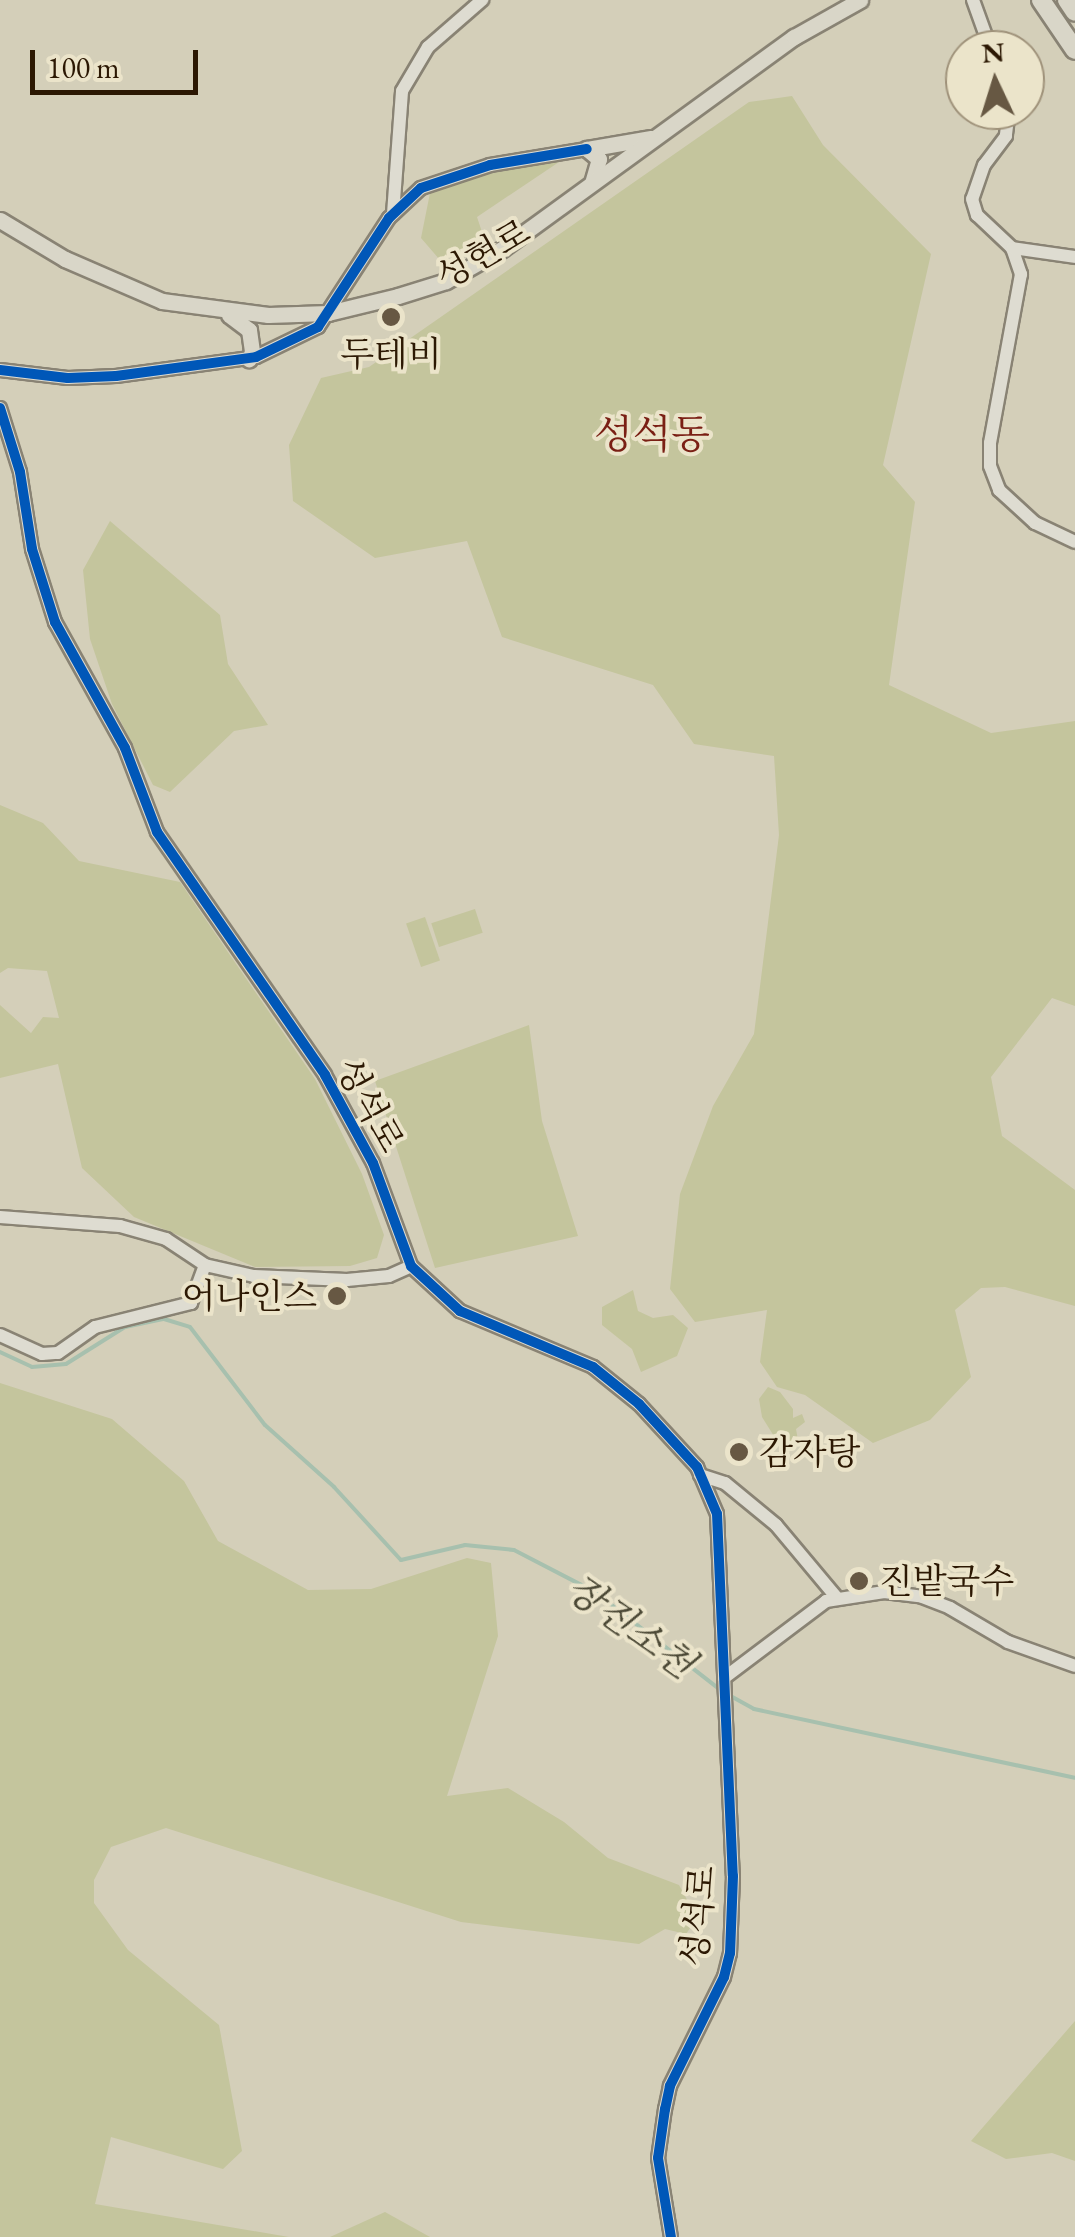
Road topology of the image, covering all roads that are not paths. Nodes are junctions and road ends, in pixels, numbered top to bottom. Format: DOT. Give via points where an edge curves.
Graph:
graph roads {
  1 [pos="482,0"];
  2 [pos="860,0"];
  3 [pos="973,0"];
  4 [pos="1041,0"];
  5 [pos="1067,0"];
  6 [pos="1075,12"];
  7 [pos="984,30"];
  8 [pos="1075,50"];
  9 [pos="1006,130"];
  10 [pos="660,135"];
  11 [pos="587,149"];
  12 [pos="589,188"];
  13 [pos="393,214"];
  14 [pos="0,220"];
  15 [pos="1012,248"];
  16 [pos="1075,257"];
  17 [pos="220,311"];
  18 [pos="328,313"];
  19 [pos="249,359"];
  20 [pos="0,370"];
  21 [pos="0,408"];
  22 [pos="1075,542"];
  23 [pos="0,1217"];
  24 [pos="205,1265"];
  25 [pos="411,1266"];
  26 [pos="0,1335"];
  27 [pos="700,1475"];
  28 [pos="837,1598"];
  29 [pos="1075,1666"];
  30 [pos="724,1681"];
  31 [pos="672,2237"];
  1 -- 13 [label="street" via="428,46 402,91"];
  2 -- 10 [label="main road, 성현로" via="794,37"];
  3 -- 7 [label="street"];
  4 -- 8 [label="highway"];
  5 -- 6 [label="highway"];
  9 -- 15 [label="street" via="972,199 977,215"];
  10 -- 11 [label="main road"];
  10 -- 12 [label="main road, 성현로"];
  11 -- 12 [label="main road" via="599,162"];
  11 -- 13 [label="street" via="446,178 410,196"];
  12 -- 18 [label="main road, 성현로" via="446,281"];
  13 -- 18 [label="street"];
  14 -- 17 [label="main road, 성현로" via="121,287"];
  15 -- 16 [label="street"];
  15 -- 22 [label="street" via="1021,274 990,466 999,490 1035,523"];
  17 -- 18 [label="main road, 성현로"];
  17 -- 19 [label="main road" via="249,330"];
  18 -- 19 [label="street" via="311,334"];
  19 -- 20 [label="street" via="116,376"];
  21 -- 25 [label="street, 성석로" via="55,622 125,748 158,832 325,1076 374,1163"];
  23 -- 24 [label="street" via="120,1226 166,1239"];
  24 -- 25 [label="street" via="254,1276 346,1280 389,1276"];
  24 -- 26 [label="street" via="191,1304 94,1327 58,1353 42,1354"];
  25 -- 27 [label="street, 성석로" via="460,1311 593,1367 639,1404"];
  27 -- 28 [label="street" via="725,1484 776,1525"];
  27 -- 30 [label="street, 성석로" via="722,1537"];
  28 -- 29 [label="street" via="884,1592 922,1598 1008,1642"];
  28 -- 30 [label="street"];
  30 -- 31 [label="street, 성석로" via="730,1953 665,2109 658,2158"];
}
